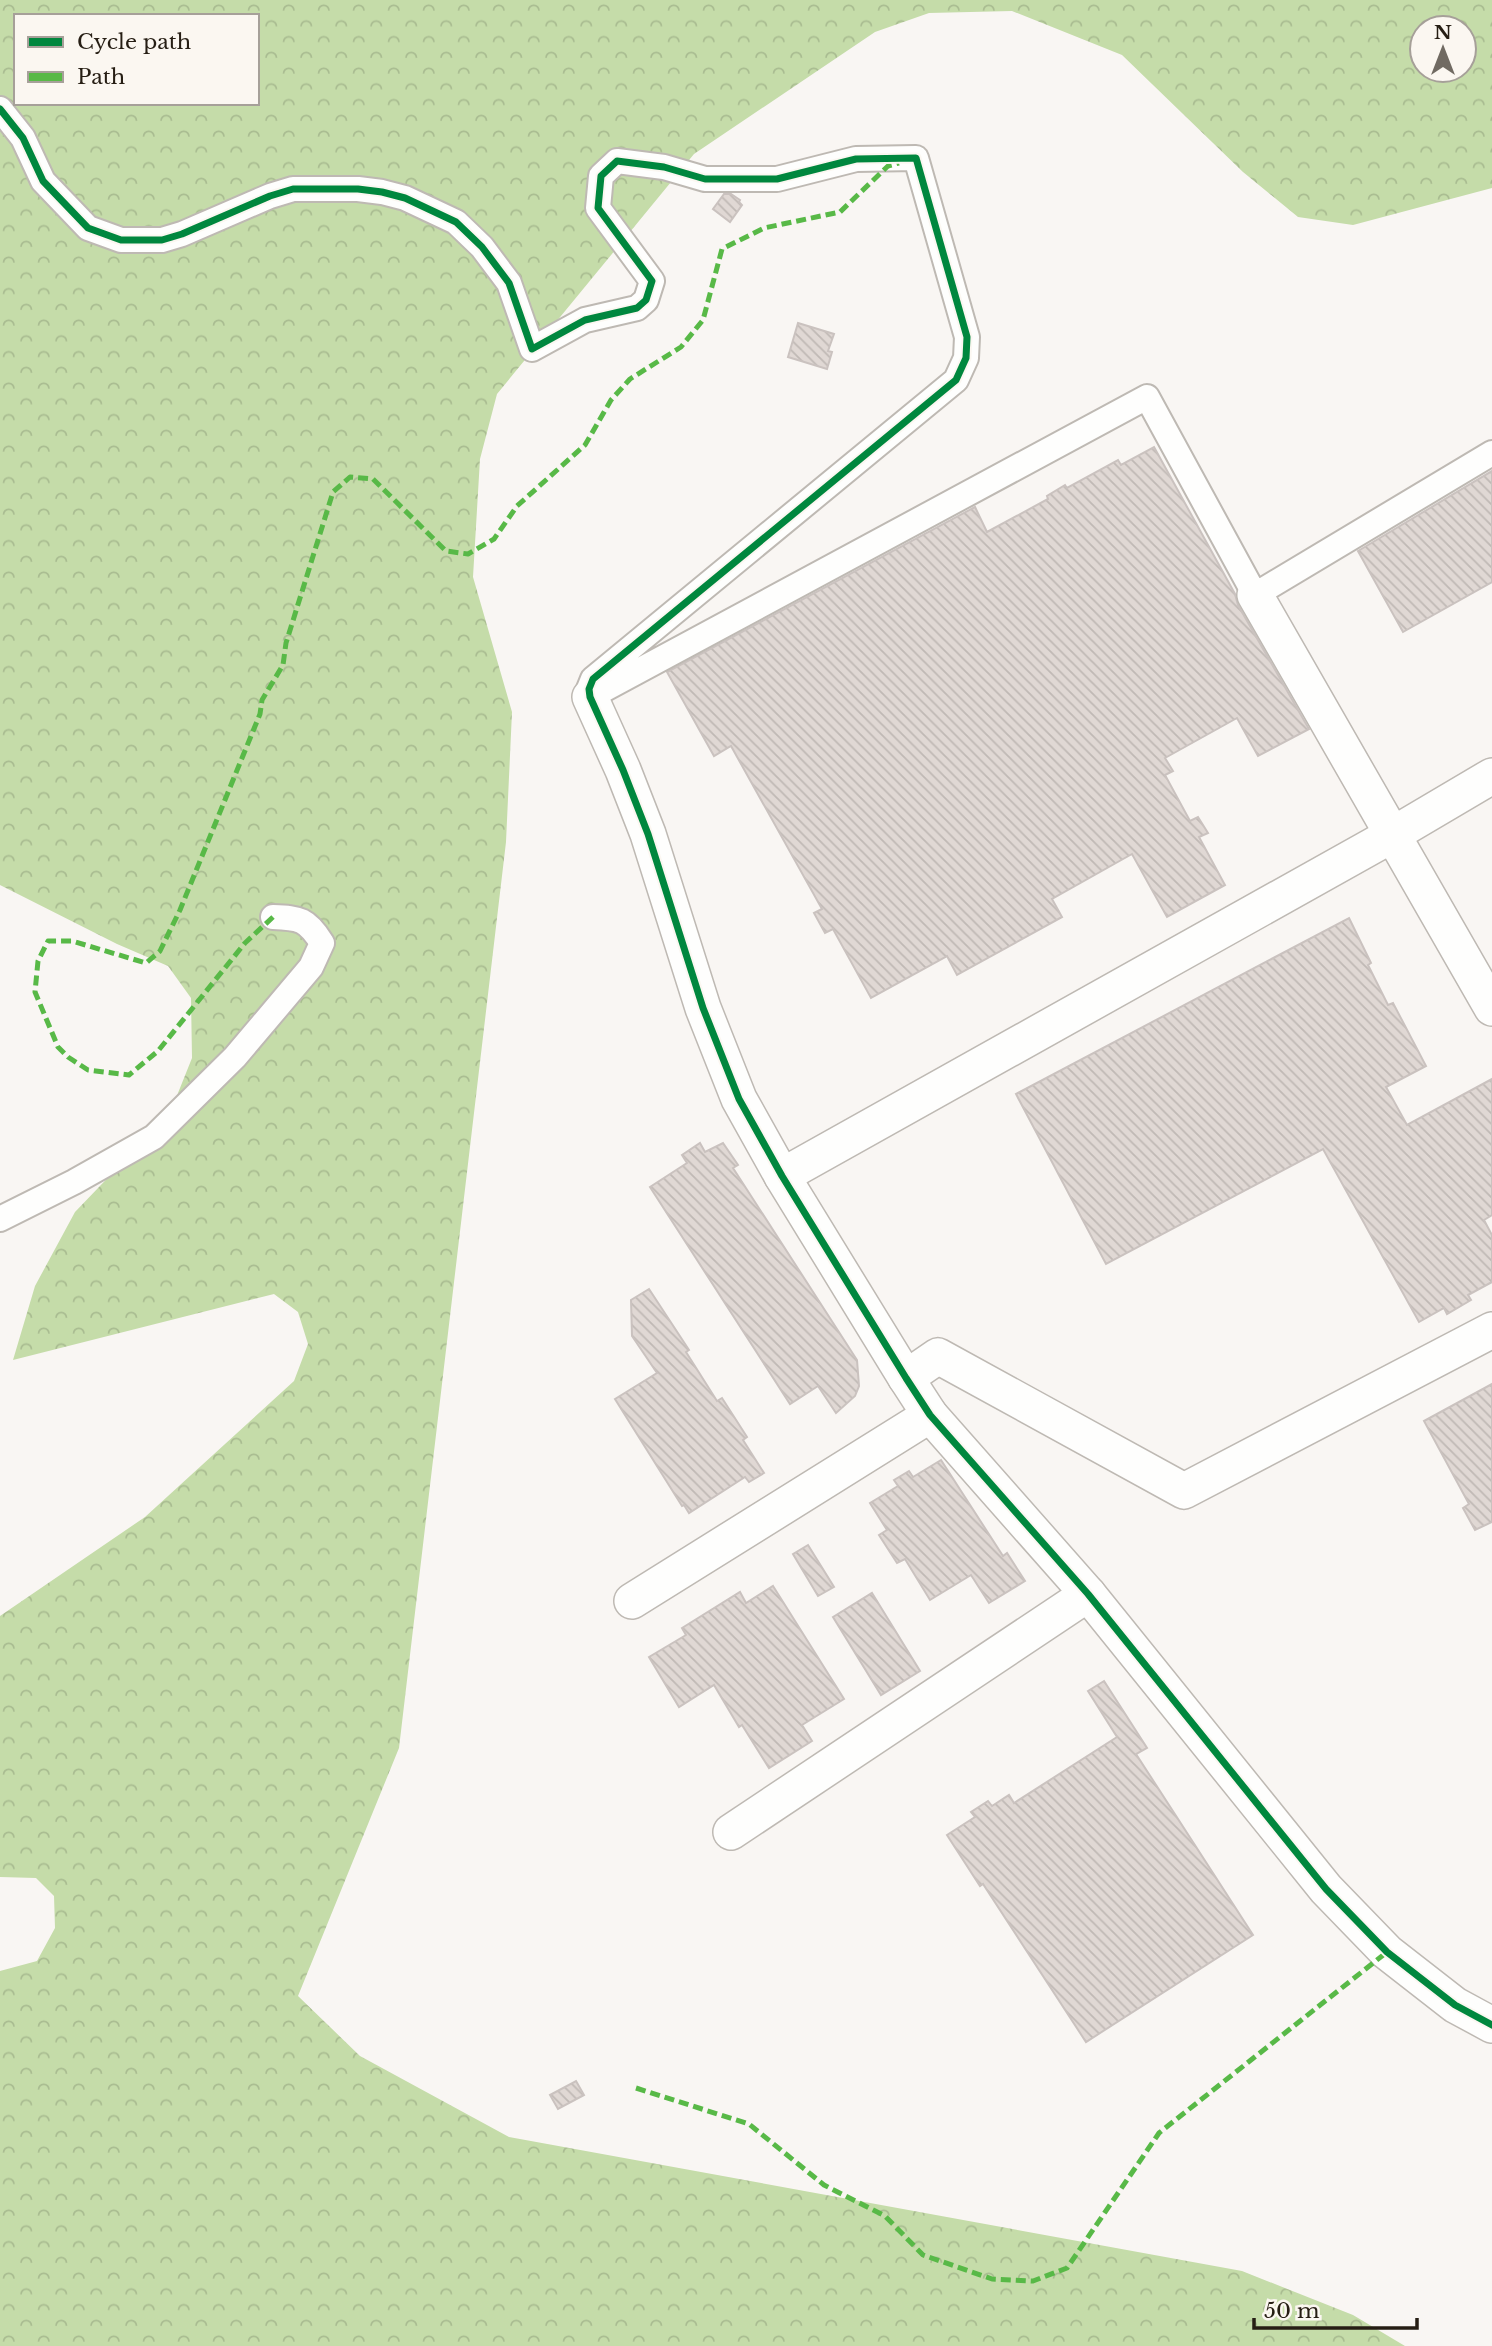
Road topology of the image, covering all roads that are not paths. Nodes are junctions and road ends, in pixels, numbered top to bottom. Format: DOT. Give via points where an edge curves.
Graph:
graph roads {
  1 [pos="0,109"];
  2 [pos="1492,453"];
  3 [pos="1255,595"];
  4 [pos="590,697"];
  5 [pos="1492,776"];
  6 [pos="1392,835"];
  7 [pos="272,917"];
  8 [pos="1492,1008"];
  9 [pos="782,1176"];
  10 [pos="0,1219"];
  11 [pos="1492,1330"];
  12 [pos="906,1378"];
  13 [pos="930,1415"];
  14 [pos="1087,1594"];
  15 [pos="632,1601"];
  16 [pos="731,1832"];
  17 [pos="1492,2025"];
  1 -- 4 [label="street" via="23,138 43,181 88,228 121,240 162,240 293,189 358,189 405,198 456,222 482,247 509,283 532,349 585,320 638,308 646,299 652,281 598,208 601,176 617,161 664,167 705,179 777,179 856,159 916,158 967,337 966,358 956,380 593,679"];
  2 -- 3 [label="street"];
  3 -- 4 [label="street" via="1147,397"];
  3 -- 6 [label="street"];
  4 -- 9 [label="street" via="648,834 716,1042 739,1098"];
  5 -- 6 [label="street"];
  6 -- 8 [label="street"];
  6 -- 9 [label="street"];
  7 -- 10 [label="street" via="301,918 322,943 311,967 235,1057 154,1137"];
  9 -- 12 [label="street"];
  11 -- 12 [label="street" via="1184,1491 938,1356"];
  12 -- 13 [label="street"];
  13 -- 14 [label="street"];
  13 -- 15 [label="street"];
  14 -- 16 [label="street"];
  14 -- 17 [label="street" via="1326,1889 1387,1952 1455,2005"];
}
